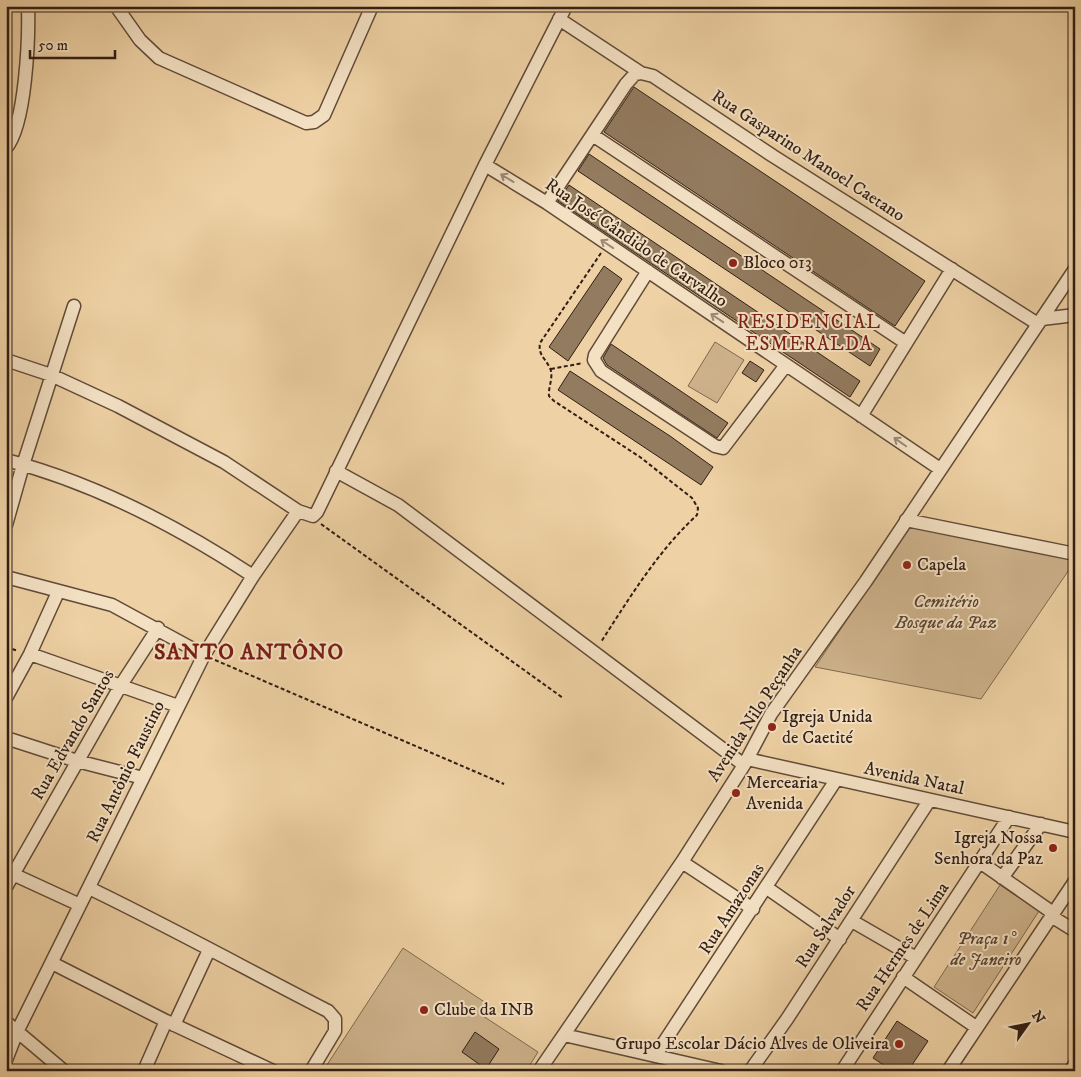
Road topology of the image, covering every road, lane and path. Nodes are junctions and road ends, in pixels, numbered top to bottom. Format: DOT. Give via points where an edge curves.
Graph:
graph roads {
  1 [pos="28,6"];
  2 [pos="116,6"];
  3 [pos="372,6"];
  4 [pos="566,6"];
  5 [pos="559,19"];
  6 [pos="640,73"];
  7 [pos="594,136"];
  8 [pos="6,148"];
  9 [pos="485,165"];
  10 [pos="547,203"];
  11 [pos="607,244"];
  12 [pos="952,269"];
  13 [pos="1075,269"];
  14 [pos="648,271"];
  15 [pos="74,306"];
  16 [pos="1075,314"];
  17 [pos="1040,321"];
  18 [pos="906,343"];
  19 [pos="6,360"];
  20 [pos="594,360"];
  21 [pos="786,365"];
  22 [pos="551,369"];
  23 [pos="51,375"];
  24 [pos="861,416"];
  25 [pos="6,460"];
  26 [pos="23,465"];
  27 [pos="940,469"];
  28 [pos="336,471"];
  29 [pos="303,513"];
  30 [pos="906,520"];
  31 [pos="6,525"];
  32 [pos="1075,554"];
  33 [pos="6,566"];
  34 [pos="252,576"];
  35 [pos="9,578"];
  36 [pos="58,592"];
  37 [pos="158,628"];
  38 [pos="594,652"];
  39 [pos="30,654"];
  40 [pos="204,655"];
  41 [pos="121,685"];
  42 [pos="6,698"];
  43 [pos="563,698"];
  44 [pos="178,706"];
  45 [pos="6,738"];
  46 [pos="77,761"];
  47 [pos="745,762"];
  48 [pos="143,778"];
  49 [pos="836,780"];
  50 [pos="504,784"];
  51 [pos="929,801"];
  52 [pos="1009,817"];
  53 [pos="1041,824"];
  54 [pos="1075,832"];
  55 [pos="682,862"];
  56 [pos="980,862"];
  57 [pos="10,873"];
  58 [pos="1002,878"];
  59 [pos="1075,881"];
  60 [pos="6,887"];
  61 [pos="89,888"];
  62 [pos="767,888"];
  63 [pos="80,905"];
  64 [pos="753,909"];
  65 [pos="1052,914"];
  66 [pos="852,921"];
  67 [pos="1075,931"];
  68 [pos="840,939"];
  69 [pos="209,950"];
  70 [pos="916,958"];
  71 [pos="52,963"];
  72 [pos="903,978"];
  73 [pos="6,1022"];
  74 [pos="170,1023"];
  75 [pos="976,1026"];
  76 [pos="17,1032"];
  77 [pos="564,1036"];
  78 [pos="654,1056"];
  79 [pos="6,1060"];
  80 [pos="1075,1064"];
  81 [pos="64,1071"];
  82 [pos="144,1071"];
  83 [pos="273,1071"];
  84 [pos="311,1071"];
  85 [pos="539,1071"];
  86 [pos="721,1071"];
  87 [pos="750,1071"];
  88 [pos="842,1071"];
  89 [pos="948,1071"];
  90 [pos="1070,1071"];
  1 -- 8 [label="street" via="26,65 18,119"];
  2 -- 3 [label="street" via="140,40 159,58 306,123 324,115"];
  4 -- 5 [label="street, Rua Antônio Faustino"];
  5 -- 6 [label="street, Rua Gasparino Manoel Caetano"];
  5 -- 9 [label="street, Rua Antônio Faustino"];
  6 -- 7 [label="street" via="626,84"];
  6 -- 12 [label="street, Rua Gasparino Manoel Caetano" via="653,76"];
  7 -- 10 [label="street"];
  7 -- 18 [label="street"];
  10 -- 9 [label="street, Rua José Cândido de Carvalho, one-way"];
  9 -- 28 [label="street, Rua Antônio Faustino"];
  10 -- 11 [label="street, Rua José Cândido de Carvalho"];
  14 -- 11 [label="street, Rua José Cândido de Carvalho, one-way"];
  11 -- 22 [label="path" via="540,343 540,354"];
  12 -- 17 [label="street, Rua Gasparino Manoel Caetano"];
  12 -- 18 [label="street"];
  13 -- 17 [label="street, Avenida Nilo Peçanha"];
  14 -- 20 [label="street"];
  21 -- 14 [label="street, Rua José Cândido de Carvalho, one-way"];
  15 -- 23 [label="street"];
  16 -- 17 [label="street"];
  17 -- 27 [label="street, Avenida Nilo Peçanha"];
  18 -- 24 [label="street"];
  19 -- 23 [label="street"];
  20 -- 21 [label="street" via="601,371 719,448 725,446"];
  20 -- 22 [label="path"];
  21 -- 24 [label="street, Rua José Cândido de Carvalho"];
  22 -- 38 [label="path" via="549,392 552,400 640,457 692,498 698,508 697,515 645,575"];
  23 -- 26 [label="street"];
  23 -- 29 [label="street" via="224,462"];
  27 -- 24 [label="street, Rua José Cândido de Carvalho, one-way"];
  25 -- 26 [label="street"];
  26 -- 31 [label="street"];
  26 -- 34 [label="street" via="149,514 212,549"];
  27 -- 30 [label="street, Avenida Nilo Peçanha"];
  28 -- 29 [label="street, Rua Antônio Faustino" via="317,512"];
  28 -- 38 [label="street" via="398,505"];
  29 -- 34 [label="street, Rua Antônio Faustino"];
  29 -- 43 [label="path"];
  30 -- 32 [label="street"];
  30 -- 47 [label="street, Avenida Nilo Peçanha" via="771,714"];
  33 -- 35 [label="street"];
  34 -- 40 [label="street, Rua Antônio Faustino"];
  35 -- 36 [label="street"];
  36 -- 37 [label="street" via="112,605"];
  36 -- 39 [label="street"];
  37 -- 40 [label="street"];
  37 -- 41 [label="street, Rua Edvando Santos"];
  38 -- 47 [label="street"];
  39 -- 41 [label="street"];
  39 -- 42 [label="street"];
  40 -- 44 [label="street, Rua Antônio Faustino"];
  40 -- 50 [label="path"];
  41 -- 44 [label="street"];
  41 -- 46 [label="street, Rua Edvando Santos"];
  44 -- 48 [label="street, Rua Antônio Faustino"];
  45 -- 46 [label="street"];
  46 -- 48 [label="street"];
  46 -- 57 [label="street, Rua Edvando Santos"];
  47 -- 49 [label="street, Avenida Natal"];
  47 -- 55 [label="street, Avenida Nilo Peçanha"];
  48 -- 61 [label="street, Rua Antônio Faustino"];
  49 -- 51 [label="street, Avenida Natal"];
  49 -- 62 [label="street, Rua Amazonas"];
  51 -- 52 [label="street, Avenida Natal"];
  51 -- 66 [label="street, Rua Salvador"];
  52 -- 53 [label="street, Avenida Natal"];
  52 -- 56 [label="street, Rua Hermes de Lima"];
  53 -- 54 [label="street, Avenida Natal"];
  53 -- 58 [label="street"];
  55 -- 64 [label="street"];
  55 -- 77 [label="street, Avenida Nilo Peçanha"];
  56 -- 58 [label="street"];
  56 -- 70 [label="street, Rua Hermes de Lima"];
  57 -- 60 [label="street, Rua Edvando Santos"];
  57 -- 63 [label="street"];
  58 -- 65 [label="street"];
  59 -- 65 [label="street"];
  61 -- 63 [label="street, Rua Antônio Faustino"];
  61 -- 69 [label="street" via="168,926"];
  62 -- 64 [label="street, Rua Amazonas"];
  62 -- 68 [label="street"];
  63 -- 71 [label="street, Rua Antônio Faustino"];
  64 -- 78 [label="street, Rua Amazonas"];
  65 -- 67 [label="street"];
  65 -- 75 [label="street"];
  66 -- 68 [label="street, Rua Salvador"];
  66 -- 70 [label="street"];
  68 -- 87 [label="street, Rua Salvador"];
  69 -- 74 [label="street"];
  69 -- 84 [label="street" via="332,1015 335,1031"];
  70 -- 72 [label="street, Rua Hermes de Lima"];
  71 -- 74 [label="street"];
  71 -- 76 [label="street, Rua Antônio Faustino"];
  72 -- 75 [label="street"];
  72 -- 88 [label="street, Rua Hermes de Lima"];
  73 -- 76 [label="street"];
  74 -- 82 [label="street"];
  74 -- 83 [label="street"];
  75 -- 89 [label="street"];
  76 -- 79 [label="street, Rua Antônio Faustino"];
  76 -- 81 [label="street"];
  77 -- 78 [label="street"];
  77 -- 85 [label="street, Avenida Nilo Peçanha"];
  78 -- 86 [label="street"];
  80 -- 90 [label="street"];
}
